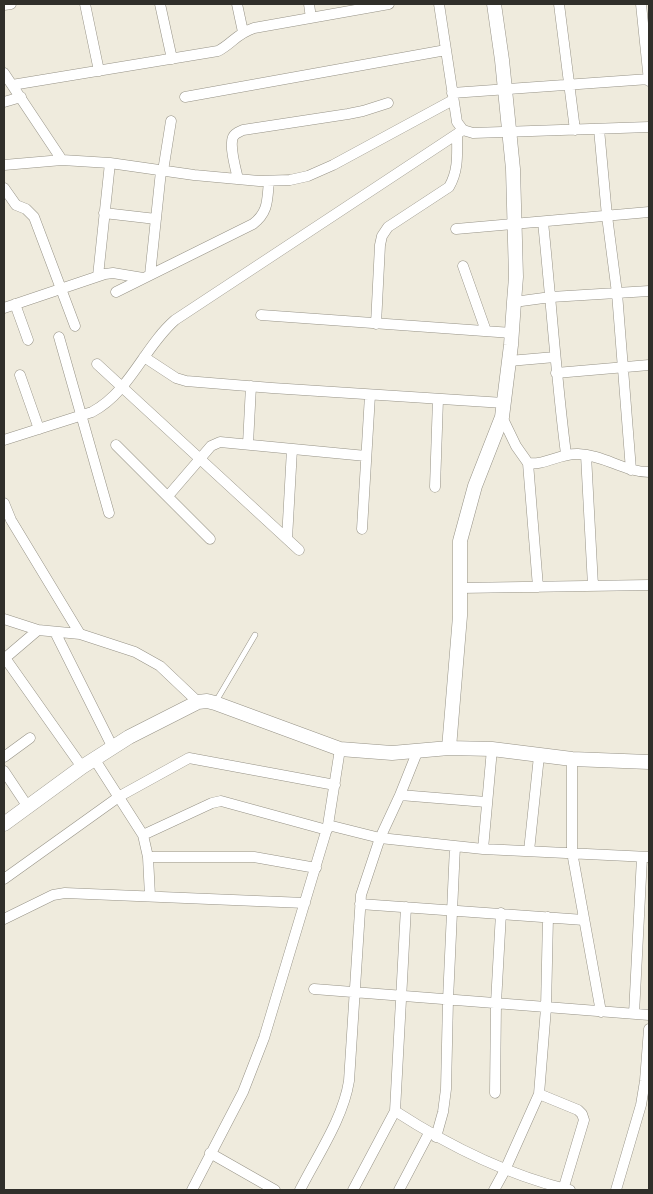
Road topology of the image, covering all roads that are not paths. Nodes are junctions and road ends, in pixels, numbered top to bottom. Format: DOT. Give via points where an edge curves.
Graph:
graph roads {
  1 [pos="11,4"];
  2 [pos="85,4"];
  3 [pos="160,4"];
  4 [pos="236,4"];
  5 [pos="309,4"];
  6 [pos="390,4"];
  7 [pos="439,4"];
  8 [pos="494,4"];
  9 [pos="559,4"];
  10 [pos="641,4"];
  11 [pos="4,5"];
  12 [pos="312,18"];
  13 [pos="242,32"];
  14 [pos="446,50"];
  15 [pos="172,59"];
  16 [pos="99,71"];
  17 [pos="4,73"];
  18 [pos="649,79"];
  19 [pos="569,84"];
  20 [pos="12,85"];
  21 [pos="505,89"];
  22 [pos="21,97"];
  23 [pos="185,97"];
  24 [pos="453,97"];
  25 [pos="4,102"];
  26 [pos="388,103"];
  27 [pos="171,121"];
  28 [pos="649,127"];
  29 [pos="599,129"];
  30 [pos="574,130"];
  31 [pos="509,131"];
  32 [pos="460,132"];
  33 [pos="62,160"];
  34 [pos="110,163"];
  35 [pos="4,165"];
  36 [pos="162,171"];
  37 [pos="238,179"];
  38 [pos="269,181"];
  39 [pos="4,188"];
  40 [pos="649,212"];
  41 [pos="104,214"];
  42 [pos="607,216"];
  43 [pos="156,220"];
  44 [pos="542,222"];
  45 [pos="514,225"];
  46 [pos="456,229"];
  47 [pos="463,266"];
  48 [pos="98,276"];
  49 [pos="147,277"];
  50 [pos="61,289"];
  51 [pos="649,291"];
  52 [pos="116,292"];
  53 [pos="617,293"];
  54 [pos="551,297"];
  55 [pos="514,302"];
  56 [pos="15,304"];
  57 [pos="4,308"];
  58 [pos="261,315"];
  59 [pos="376,324"];
  60 [pos="75,326"];
  61 [pos="486,331"];
  62 [pos="512,333"];
  63 [pos="59,337"];
  64 [pos="28,340"];
  65 [pos="144,357"];
  66 [pos="555,357"];
  67 [pos="509,361"];
  68 [pos="97,364"];
  69 [pos="649,365"];
  70 [pos="623,368"];
  71 [pos="556,373"];
  72 [pos="20,375"];
  73 [pos="123,386"];
  74 [pos="251,386"];
  75 [pos="370,395"];
  76 [pos="438,399"];
  77 [pos="503,410"];
  78 [pos="82,416"];
  79 [pos="39,429"];
  80 [pos="4,440"];
  81 [pos="116,444"];
  82 [pos="248,444"];
  83 [pos="292,449"];
  84 [pos="566,454"];
  85 [pos="586,455"];
  86 [pos="366,456"];
  87 [pos="200,458"];
  88 [pos="528,463"];
  89 [pos="631,470"];
  90 [pos="649,472"];
  91 [pos="435,488"];
  92 [pos="168,496"];
  93 [pos="4,503"];
  94 [pos="110,513"];
  95 [pos="362,529"];
  96 [pos="210,539"];
  97 [pos="288,539"];
  98 [pos="299,550"];
  99 [pos="649,585"];
  100 [pos="593,586"];
  101 [pos="538,587"];
  102 [pos="460,588"];
  103 [pos="4,619"];
  104 [pos="38,630"];
  105 [pos="55,632"];
  106 [pos="80,634"];
  107 [pos="255,635"];
  108 [pos="4,658"];
  109 [pos="198,702"];
  110 [pos="215,703"];
  111 [pos="30,738"];
  112 [pos="4,743"];
  113 [pos="113,748"];
  114 [pos="449,748"];
  115 [pos="340,749"];
  116 [pos="492,749"];
  117 [pos="418,750"];
  118 [pos="7,755"];
  119 [pos="539,756"];
  120 [pos="572,759"];
  121 [pos="95,760"];
  122 [pos="649,762"];
  123 [pos="82,768"];
  124 [pos="4,771"];
  125 [pos="335,786"];
  126 [pos="400,795"];
  127 [pos="120,796"];
  128 [pos="486,802"];
  129 [pos="28,807"];
  130 [pos="4,824"];
  131 [pos="327,827"];
  132 [pos="143,836"];
  133 [pos="380,838"];
  134 [pos="455,846"];
  135 [pos="483,849"];
  136 [pos="529,851"];
  137 [pos="572,852"];
  138 [pos="148,857"];
  139 [pos="646,857"];
  140 [pos="316,868"];
  141 [pos="4,879"];
  142 [pos="150,896"];
  143 [pos="305,903"];
  144 [pos="360,904"];
  145 [pos="406,906"];
  146 [pos="453,910"];
  147 [pos="501,913"];
  148 [pos="548,917"];
  149 [pos="4,919"];
  150 [pos="584,920"];
  151 [pos="314,990"];
  152 [pos="354,994"];
  153 [pos="400,997"];
  154 [pos="448,1000"];
  155 [pos="496,1003"];
  156 [pos="546,1008"];
  157 [pos="601,1012"];
  158 [pos="634,1014"];
  159 [pos="649,1015"];
  160 [pos="649,1028"];
  161 [pos="495,1093"];
  162 [pos="539,1094"];
  163 [pos="395,1111"];
  164 [pos="433,1135"];
  165 [pos="210,1153"];
  166 [pos="505,1170"];
  167 [pos="192,1190"];
  168 [pos="275,1190"];
  169 [pos="300,1190"];
  170 [pos="353,1190"];
  171 [pos="399,1190"];
  172 [pos="494,1190"];
  173 [pos="566,1190"];
  174 [pos="616,1190"];
  1 -- 11 [label="street"];
  2 -- 16 [label="street"];
  3 -- 15 [label="street"];
  4 -- 13 [label="street"];
  5 -- 12 [label="street"];
  6 -- 12 [label="street"];
  7 -- 14 [label="street"];
  8 -- 21 [label="street"];
  9 -- 19 [label="street"];
  10 -- 18 [label="street"];
  12 -- 13 [label="street"];
  13 -- 15 [label="street" via="218,51"];
  14 -- 23 [label="street"];
  14 -- 24 [label="street"];
  15 -- 16 [label="street"];
  16 -- 20 [label="street"];
  17 -- 20 [label="street"];
  18 -- 19 [label="street"];
  19 -- 21 [label="street"];
  19 -- 30 [label="street"];
  20 -- 22 [label="street"];
  21 -- 24 [label="street"];
  21 -- 31 [label="street"];
  22 -- 25 [label="street"];
  22 -- 33 [label="street"];
  24 -- 32 [label="street"];
  24 -- 38 [label="street" via="308,176"];
  26 -- 37 [label="street" via="363,111 236,133 232,145"];
  27 -- 36 [label="street"];
  28 -- 29 [label="street"];
  29 -- 30 [label="street"];
  29 -- 42 [label="street"];
  30 -- 31 [label="street"];
  31 -- 32 [label="street"];
  31 -- 45 [label="street"];
  32 -- 59 [label="street" via="457,165 449,186 388,226 382,236"];
  32 -- 65 [label="street" via="175,320 164,329"];
  33 -- 34 [label="street"];
  33 -- 35 [label="street"];
  34 -- 36 [label="street"];
  34 -- 41 [label="street"];
  36 -- 37 [label="street"];
  36 -- 43 [label="street"];
  37 -- 38 [label="street"];
  38 -- 49 [label="street" via="262,218"];
  39 -- 50 [label="street" via="16,205 34,217"];
  40 -- 42 [label="street"];
  41 -- 43 [label="street"];
  41 -- 48 [label="street"];
  42 -- 44 [label="street"];
  42 -- 53 [label="street"];
  43 -- 49 [label="street"];
  44 -- 45 [label="street"];
  44 -- 54 [label="street"];
  45 -- 46 [label="street"];
  45 -- 55 [label="street"];
  47 -- 61 [label="street"];
  48 -- 49 [label="street" via="113,273"];
  48 -- 50 [label="street"];
  49 -- 52 [label="street"];
  50 -- 56 [label="street"];
  50 -- 60 [label="street"];
  51 -- 53 [label="street"];
  53 -- 54 [label="street"];
  53 -- 70 [label="street"];
  54 -- 55 [label="street"];
  54 -- 66 [label="street"];
  55 -- 62 [label="street"];
  56 -- 57 [label="street"];
  56 -- 64 [label="street"];
  58 -- 59 [label="street"];
  59 -- 61 [label="street"];
  61 -- 62 [label="street"];
  62 -- 67 [label="street"];
  63 -- 78 [label="street"];
  65 -- 73 [label="street"];
  65 -- 74 [label="street" via="186,381"];
  66 -- 67 [label="street"];
  66 -- 71 [label="street"];
  67 -- 77 [label="street"];
  68 -- 73 [label="street"];
  69 -- 70 [label="street"];
  70 -- 71 [label="street"];
  70 -- 89 [label="street"];
  71 -- 84 [label="street"];
  72 -- 79 [label="street"];
  73 -- 78 [label="street" via="99,408"];
  73 -- 87 [label="street"];
  74 -- 75 [label="street"];
  74 -- 82 [label="street"];
  75 -- 76 [label="street"];
  75 -- 86 [label="street"];
  76 -- 77 [label="street"];
  76 -- 91 [label="street"];
  77 -- 88 [label="street" via="516,446"];
  77 -- 102 [label="street" via="474,486 460,541"];
  78 -- 79 [label="street"];
  78 -- 94 [label="street"];
  79 -- 80 [label="street"];
  81 -- 92 [label="street"];
  82 -- 83 [label="street"];
  82 -- 87 [label="street" via="220,442"];
  83 -- 86 [label="street"];
  83 -- 97 [label="street"];
  84 -- 85 [label="street"];
  84 -- 88 [label="street"];
  85 -- 89 [label="street" via="598,456"];
  85 -- 100 [label="street"];
  86 -- 95 [label="street"];
  87 -- 92 [label="street"];
  87 -- 97 [label="street"];
  88 -- 101 [label="street"];
  89 -- 90 [label="street"];
  92 -- 96 [label="street"];
  93 -- 106 [label="street"];
  97 -- 98 [label="street"];
  99 -- 100 [label="street"];
  100 -- 101 [label="street"];
  101 -- 102 [label="street"];
  102 -- 114 [label="street"];
  103 -- 104 [label="street"];
  104 -- 105 [label="street"];
  104 -- 108 [label="street"];
  105 -- 106 [label="street"];
  105 -- 113 [label="street"];
  106 -- 109 [label="street" via="146,657"];
  107 -- 110 [label="lane"];
  108 -- 123 [label="street"];
  109 -- 110 [label="street"];
  109 -- 113 [label="street"];
  110 -- 115 [label="street"];
  111 -- 118 [label="street"];
  112 -- 118 [label="street"];
  113 -- 121 [label="street"];
  114 -- 116 [label="street"];
  114 -- 117 [label="street"];
  115 -- 117 [label="street"];
  115 -- 125 [label="street"];
  116 -- 119 [label="street"];
  116 -- 128 [label="street"];
  117 -- 126 [label="street"];
  119 -- 120 [label="street"];
  119 -- 136 [label="street"];
  120 -- 122 [label="street"];
  120 -- 137 [label="street"];
  121 -- 123 [label="street"];
  121 -- 127 [label="street"];
  123 -- 129 [label="street"];
  124 -- 129 [label="street"];
  125 -- 127 [label="street" via="189,758"];
  125 -- 131 [label="street"];
  126 -- 128 [label="street"];
  126 -- 133 [label="street"];
  127 -- 132 [label="street"];
  127 -- 141 [label="street"];
  128 -- 135 [label="street"];
  129 -- 130 [label="street"];
  131 -- 132 [label="street" via="221,801"];
  131 -- 133 [label="street"];
  131 -- 140 [label="street"];
  132 -- 138 [label="street"];
  133 -- 134 [label="street"];
  133 -- 144 [label="street"];
  134 -- 135 [label="street"];
  134 -- 146 [label="street"];
  135 -- 136 [label="street"];
  136 -- 137 [label="street"];
  137 -- 139 [label="street"];
  137 -- 150 [label="street"];
  138 -- 140 [label="street" via="254,857"];
  138 -- 142 [label="street"];
  139 -- 158 [label="street"];
  140 -- 143 [label="street"];
  142 -- 143 [label="street"];
  142 -- 149 [label="street" via="59,894"];
  143 -- 165 [label="street" via="254,1065"];
  144 -- 145 [label="street"];
  144 -- 152 [label="street"];
  145 -- 146 [label="street"];
  145 -- 153 [label="street"];
  146 -- 147 [label="street"];
  146 -- 154 [label="street"];
  147 -- 148 [label="street"];
  147 -- 155 [label="street"];
  148 -- 150 [label="street"];
  148 -- 156 [label="street"];
  150 -- 157 [label="street"];
  151 -- 152 [label="street"];
  152 -- 153 [label="street"];
  152 -- 169 [label="street" via="347,1094"];
  153 -- 154 [label="street"];
  153 -- 163 [label="street"];
  154 -- 155 [label="street"];
  154 -- 164 [label="street" via="446,1089 443,1112"];
  155 -- 156 [label="street"];
  155 -- 161 [label="street"];
  156 -- 157 [label="street"];
  156 -- 162 [label="street"];
  157 -- 158 [label="street"];
  158 -- 159 [label="street"];
  160 -- 174 [label="street" via="645,1081"];
  162 -- 166 [label="street"];
  162 -- 173 [label="street" via="578,1110 584,1120"];
  163 -- 164 [label="street"];
  163 -- 170 [label="street"];
  164 -- 166 [label="street"];
  164 -- 171 [label="street"];
  165 -- 167 [label="street"];
  165 -- 168 [label="street"];
  166 -- 172 [label="street"];
  166 -- 173 [label="street"];
}
